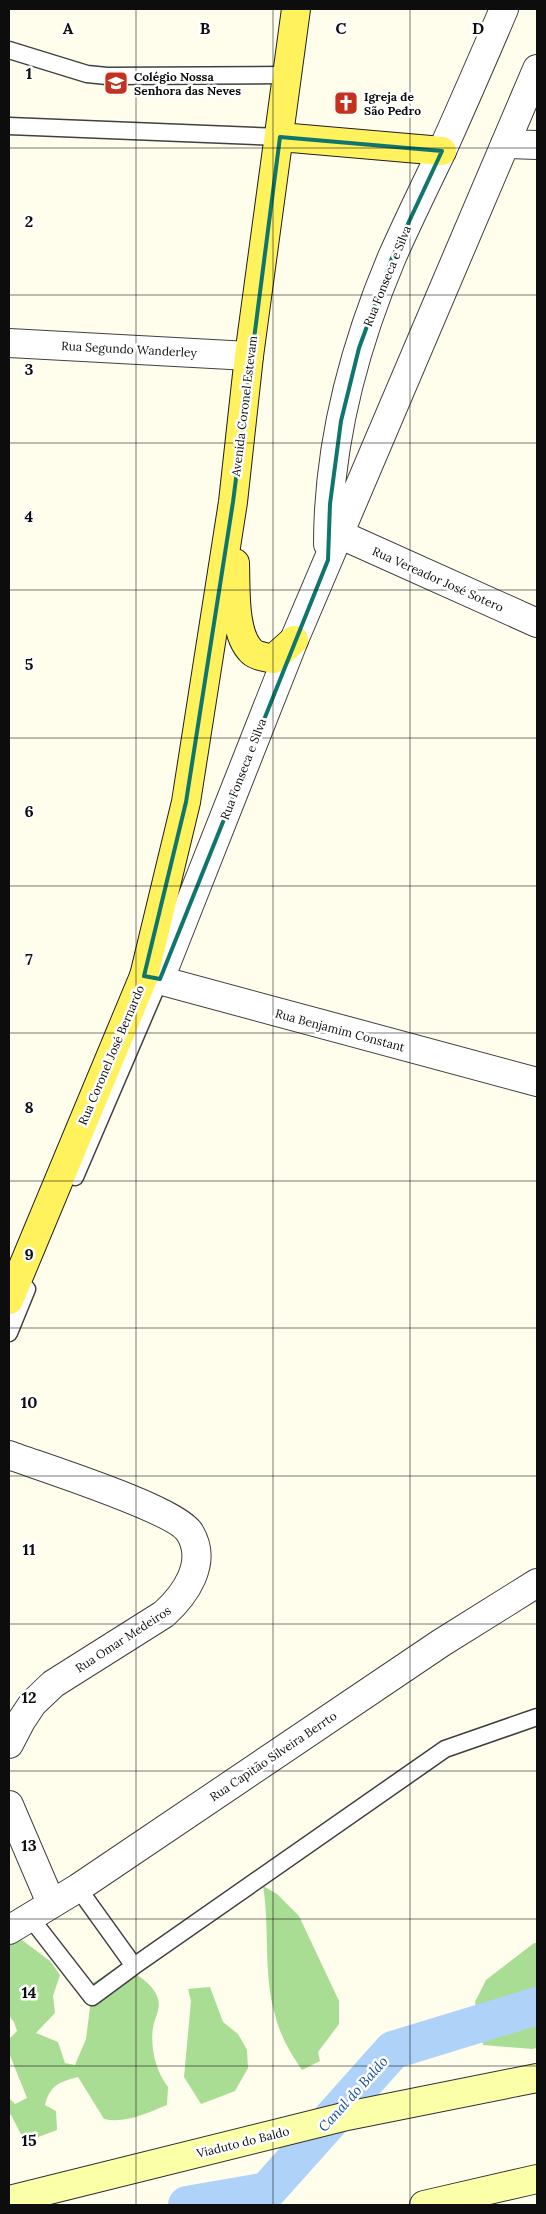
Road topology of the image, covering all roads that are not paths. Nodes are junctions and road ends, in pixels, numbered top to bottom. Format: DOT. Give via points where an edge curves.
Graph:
graph roads {
  1 [pos="296,9"];
  2 [pos="504,9"];
  3 [pos="9,50"];
  4 [pos="537,69"];
  5 [pos="288,75"];
  6 [pos="9,126"];
  7 [pos="280,137"];
  8 [pos="505,144"];
  9 [pos="537,146"];
  10 [pos="442,151"];
  11 [pos="9,343"];
  12 [pos="249,356"];
  13 [pos="232,502"];
  14 [pos="339,534"];
  15 [pos="328,560"];
  16 [pos="537,623"];
  17 [pos="294,640"];
  18 [pos="186,802"];
  19 [pos="152,978"];
  20 [pos="537,1082"];
  21 [pos="16,1262"];
  22 [pos="9,1300"];
  23 [pos="9,1333"];
  24 [pos="9,1455"];
  25 [pos="537,1583"];
  26 [pos="537,1718"];
  27 [pos="9,1744"];
  28 [pos="9,1805"];
  29 [pos="78,1888"];
  30 [pos="30,1916"];
  31 [pos="134,1966"];
  32 [pos="537,2078"];
  33 [pos="537,2179"];
  34 [pos="9,2200"];
  35 [pos="424,2205"];
  1 -- 5 [label="main road, Avenida Coronel Estevam"];
  2 -- 10 [label="street, Rua Fonseca e Silva"];
  3 -- 5 [label="lane" via="93,74"];
  4 -- 8 [label="street, Rua Fonseca e Silva"];
  5 -- 7 [label="main road, Avenida Coronel Estevam"];
  6 -- 7 [label="lane"];
  7 -- 10 [label="main road"];
  7 -- 12 [label="main road, Avenida Coronel Estevam"];
  8 -- 9 [label="street"];
  8 -- 14 [label="street, Rua Fonseca e Silva"];
  10 -- 15 [label="street, Rua Fonseca e Silva" via="392,258 359,348 341,421 330,504"];
  11 -- 12 [label="street, Rua Segundo Wanderley"];
  12 -- 13 [label="main road, Avenida Coronel Estevam"];
  13 -- 17 [label="main road" via="238,623 242,638 252,652 273,659"];
  13 -- 18 [label="main road, Avenida Coronel Estevam"];
  14 -- 15 [label="street, Rua Fonseca e Silva"];
  14 -- 16 [label="street, Rua Vereador José Sotero"];
  15 -- 17 [label="street, Rua Fonseca e Silva"];
  17 -- 19 [label="street, Rua Fonseca e Silva"];
  18 -- 19 [label="main road, Rua Coronel José Bernardo"];
  19 -- 20 [label="street, Rua Benjamim Constant"];
  19 -- 21 [label="main road, Rua Coronel José Bernardo"];
  19 -- 23 [label="lane, Rua Coronel José Bernardo"];
  21 -- 22 [label="main road, Rua Coronel José Bernardo"];
  24 -- 27 [label="street, Rua Omar Medeiros" via="161,1512 190,1532 196,1556 192,1577 178,1601 164,1614 53,1684 33,1703"];
  25 -- 29 [label="street, Rua Capitão Silveira Berrto" via="440,1643"];
  26 -- 31 [label="lane" via="445,1749"];
  28 -- 30 [label="street"];
  29 -- 30 [label="street, Rua Capitão Silveira Berrto"];
  29 -- 31 [label="lane"];
  30 -- 31 [label="lane" via="92,1998"];
  32 -- 34 [label="main road, Viaduto do Baldo" via="347,2116"];
  33 -- 35 [label="main road"];
}
